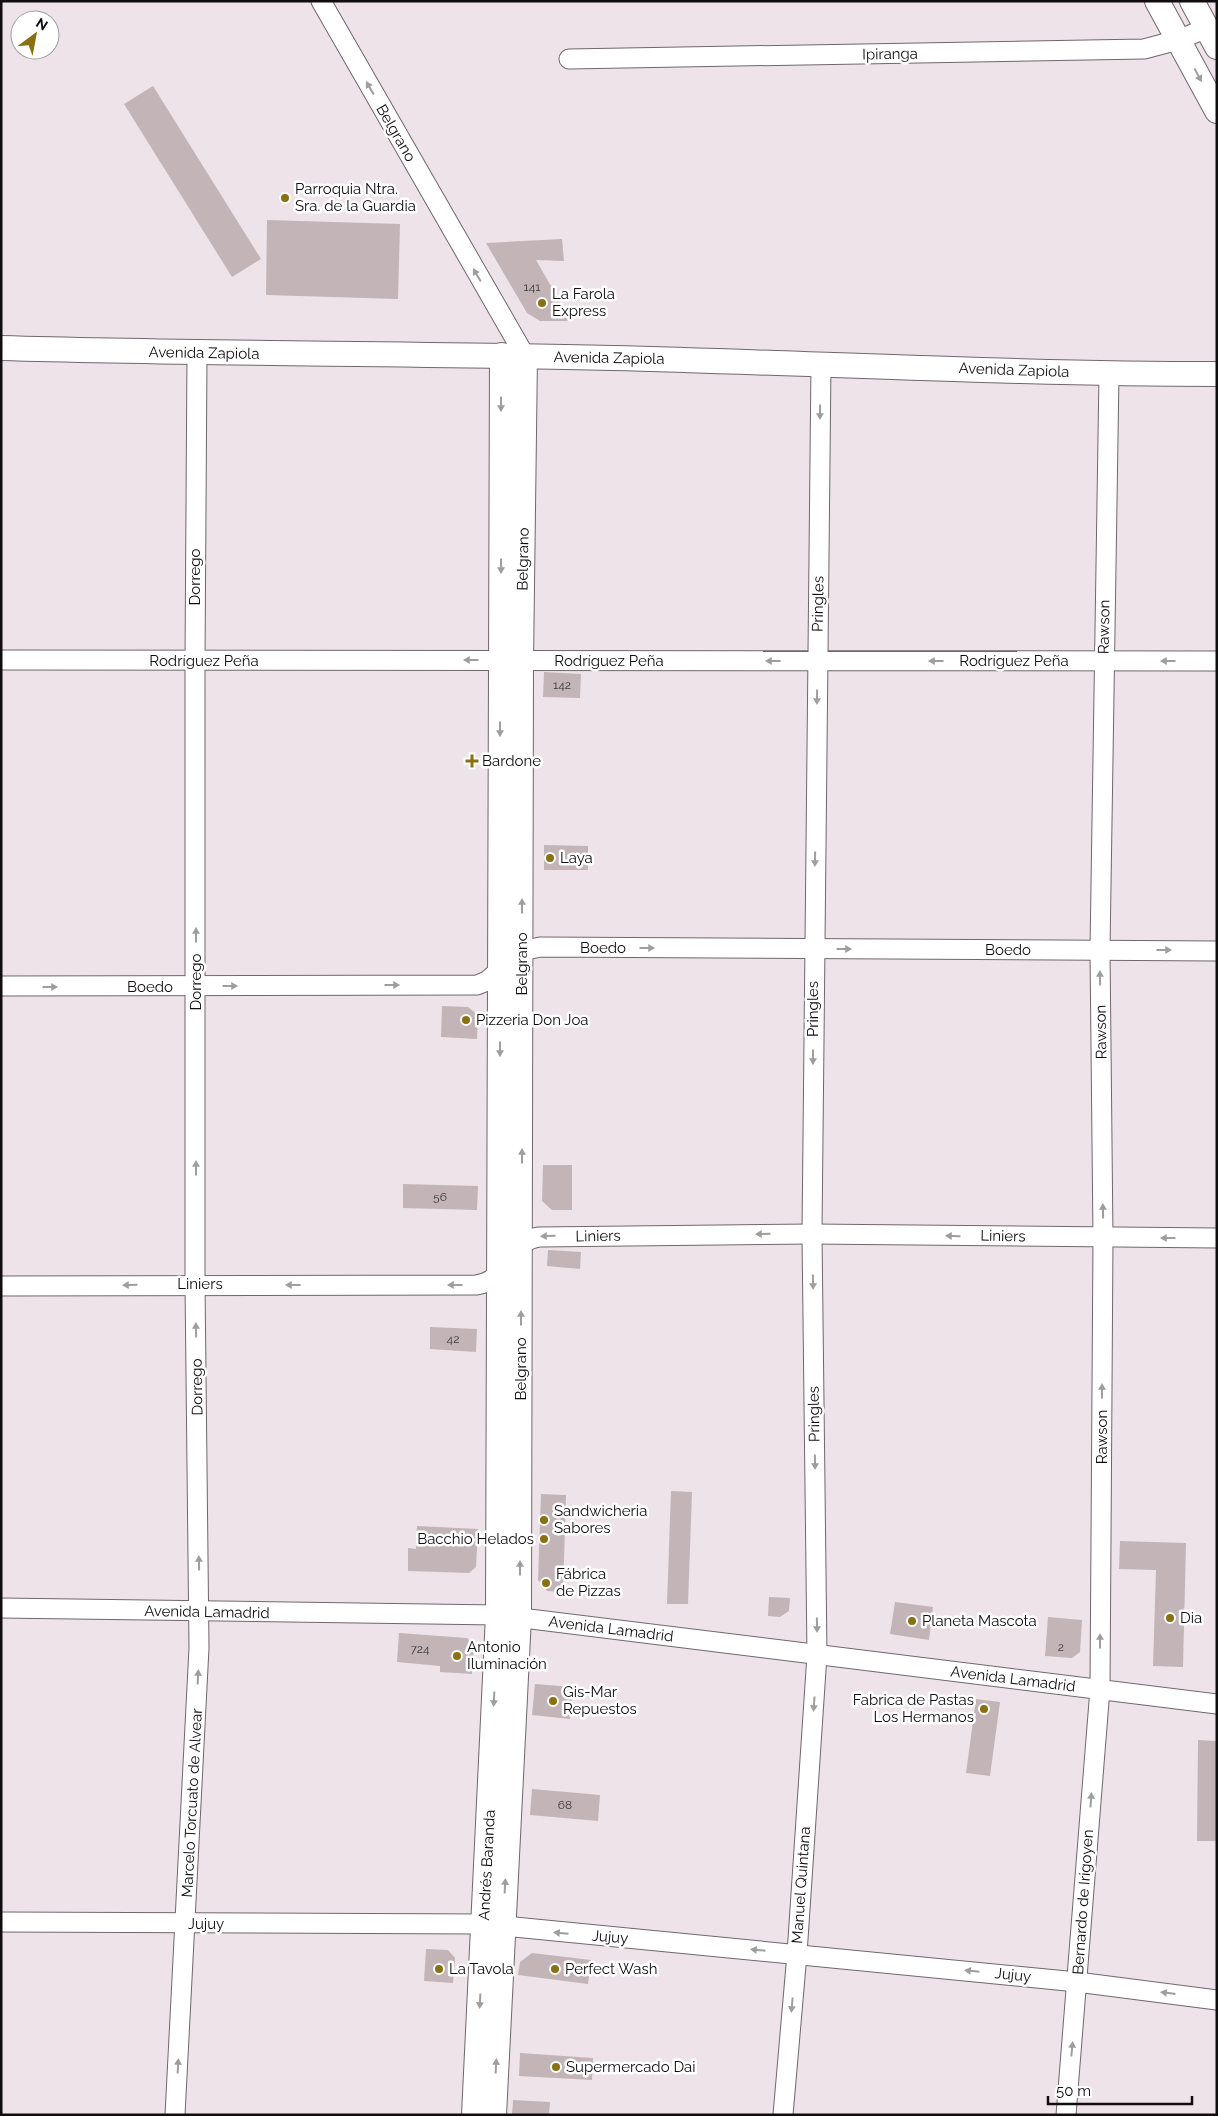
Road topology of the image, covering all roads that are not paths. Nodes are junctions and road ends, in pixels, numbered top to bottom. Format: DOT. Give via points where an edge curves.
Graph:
graph roads {
  1 [pos="321,1"];
  2 [pos="1158,1"];
  3 [pos="1192,1"];
  4 [pos="1212,37"];
  5 [pos="1178,40"];
  6 [pos="569,59"];
  7 [pos="1217,111"];
  8 [pos="1,348"];
  9 [pos="197,353"];
  10 [pos="513,355"];
  11 [pos="821,363"];
  12 [pos="1109,374"];
  13 [pos="1217,374"];
  14 [pos="1,660"];
  15 [pos="195,661"];
  16 [pos="511,661"];
  17 [pos="817,661"];
  18 [pos="1103,661"];
  19 [pos="1217,661"];
  20 [pos="814,949"];
  21 [pos="1100,950"];
  22 [pos="522,951"];
  23 [pos="1217,951"];
  24 [pos="500,969"];
  25 [pos="1,986"];
  26 [pos="196,987"];
  27 [pos="812,1234"];
  28 [pos="1103,1238"];
  29 [pos="1217,1238"];
  30 [pos="522,1244"];
  31 [pos="500,1273"];
  32 [pos="195,1284"];
  33 [pos="1,1286"];
  34 [pos="1,1608"];
  35 [pos="199,1612"];
  36 [pos="509,1616"];
  37 [pos="817,1655"];
  38 [pos="1100,1689"];
  39 [pos="1217,1704"];
  40 [pos="1,1922"];
  41 [pos="186,1924"];
  42 [pos="493,1926"];
  43 [pos="797,1954"];
  44 [pos="1077,1982"];
  45 [pos="1217,2000"];
  46 [pos="175,2115"];
  47 [pos="474,2115"];
  48 [pos="494,2115"];
  49 [pos="783,2115"];
  50 [pos="1066,2115"];
  10 -- 1 [label="street, Belgrano, one-way" via="501,317"];
  2 -- 5 [label="main road"];
  3 -- 4 [label="main road"];
  4 -- 5 [label="street, Ipiranga"];
  5 -- 6 [label="street, Ipiranga" via="1144,50"];
  5 -- 7 [label="main road, one-way"];
  8 -- 9 [label="main road, Avenida Zapiola"];
  9 -- 10 [label="main road, Avenida Zapiola"];
  9 -- 15 [label="street, Dorrego"];
  10 -- 11 [label="main road, Avenida Zapiola"];
  10 -- 16 [label="main road, Belgrano"];
  11 -- 12 [label="main road, Avenida Zapiola"];
  11 -- 17 [label="street, Pringles, one-way"];
  12 -- 13 [label="main road, Avenida Zapiola"];
  12 -- 18 [label="street, Rawson"];
  14 -- 15 [label="street, Rodríguez Peña"];
  16 -- 15 [label="street, Rodríguez Peña, one-way"];
  26 -- 15 [label="street, Dorrego, one-way"];
  17 -- 16 [label="street, Rodríguez Peña, one-way"];
  22 -- 16 [label="main road, Belgrano, one-way"];
  16 -- 24 [label="main road, Belgrano, one-way"];
  18 -- 17 [label="street, Rodríguez Peña, one-way"];
  17 -- 20 [label="street, Pringles, one-way"];
  19 -- 18 [label="street, Rodríguez Peña, one-way"];
  18 -- 21 [label="street, Rawson"];
  20 -- 21 [label="street, Boedo, one-way"];
  22 -- 20 [label="street, Boedo, one-way" via="540,947"];
  20 -- 27 [label="street, Pringles, one-way"];
  21 -- 23 [label="street, Boedo, one-way"];
  28 -- 21 [label="street, Rawson, one-way"];
  22 -- 24 [label="street, Boedo"];
  30 -- 22 [label="main road, Belgrano, one-way"];
  26 -- 24 [label="street, Boedo, one-way" via="477,985"];
  24 -- 31 [label="main road, Belgrano, one-way"];
  25 -- 26 [label="street, Boedo, one-way"];
  32 -- 26 [label="street, Dorrego, one-way"];
  28 -- 27 [label="street, Liniers, one-way"];
  27 -- 30 [label="street, Liniers, one-way" via="539,1236"];
  27 -- 37 [label="street, Pringles, one-way"];
  29 -- 28 [label="street, Liniers, one-way"];
  38 -- 28 [label="street, Rawson, one-way"];
  30 -- 31 [label="street, Liniers"];
  36 -- 30 [label="main road, Belgrano, one-way"];
  31 -- 32 [label="street, Liniers, one-way" via="489,1284 476,1285"];
  31 -- 36 [label="main road, Belgrano"];
  32 -- 33 [label="street, Liniers, one-way"];
  35 -- 32 [label="street, Dorrego, one-way"];
  34 -- 35 [label="street, Avenida Lamadrid"];
  35 -- 36 [label="street, Avenida Lamadrid"];
  41 -- 35 [label="street, Marcelo Torcuato de Alvear, one-way"];
  36 -- 37 [label="street, Avenida Lamadrid"];
  36 -- 42 [label="main road, Andrés Baranda"];
  37 -- 38 [label="street, Avenida Lamadrid"];
  37 -- 43 [label="street, Manuel Quintana, one-way"];
  38 -- 39 [label="street, Avenida Lamadrid"];
  44 -- 38 [label="street, Bernardo de Irigoyen, one-way"];
  40 -- 41 [label="street, Jujuy"];
  41 -- 42 [label="street, Jujuy"];
  46 -- 41 [label="street, Marcelo Torcuato de Alvear, one-way"];
  43 -- 42 [label="street, Jujuy, one-way"];
  42 -- 47 [label="main road, Andrés Baranda, one-way"];
  48 -- 42 [label="main road, Andrés Baranda, one-way"];
  44 -- 43 [label="street, Jujuy, one-way"];
  43 -- 49 [label="street, Manuel Quintana, one-way"];
  45 -- 44 [label="street, Jujuy, one-way"];
  50 -- 44 [label="street, Bernardo de Irigoyen, one-way"];
}
